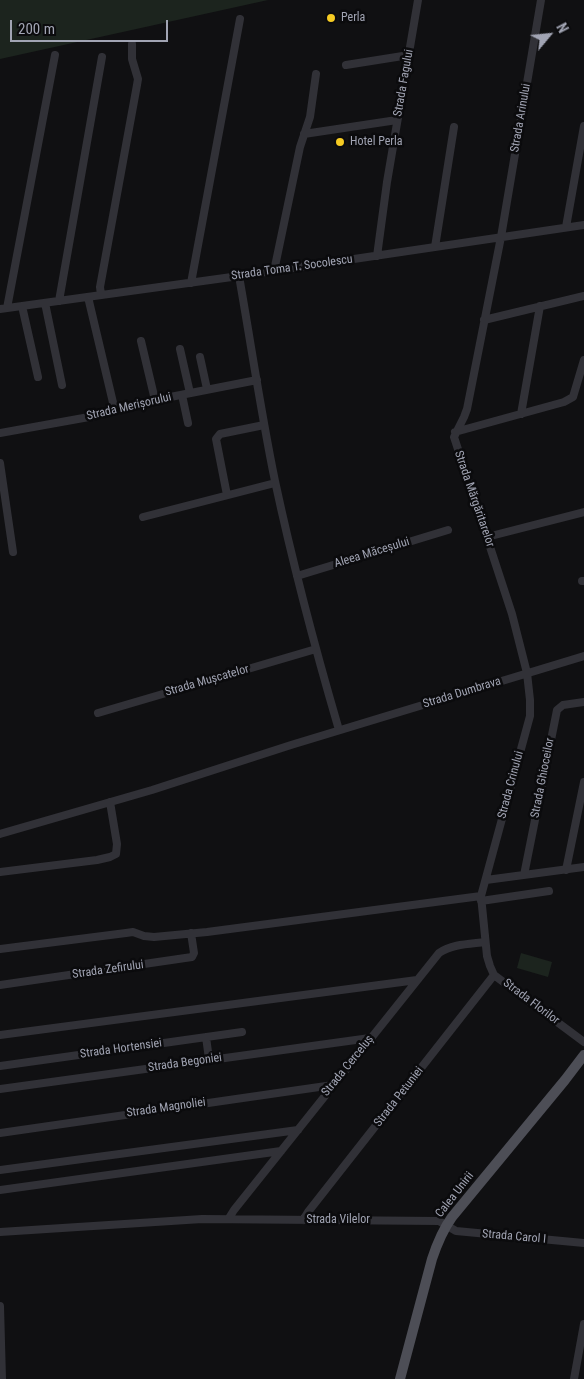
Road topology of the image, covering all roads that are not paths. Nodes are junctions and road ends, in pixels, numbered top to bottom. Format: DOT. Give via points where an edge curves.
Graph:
graph roads {
  1 [pos="418,0"];
  2 [pos="541,0"];
  3 [pos="240,19"];
  4 [pos="132,44"];
  5 [pos="55,55"];
  6 [pos="409,55"];
  7 [pos="102,57"];
  8 [pos="346,65"];
  9 [pos="316,74"];
  10 [pos="397,120"];
  11 [pos="584,126"];
  12 [pos="454,127"];
  13 [pos="304,134"];
  14 [pos="584,224"];
  15 [pos="566,227"];
  16 [pos="501,237"];
  17 [pos="435,247"];
  18 [pos="377,256"];
  19 [pos="274,271"];
  20 [pos="239,276"];
  21 [pos="191,283"];
  22 [pos="100,295"];
  23 [pos="584,296"];
  24 [pos="88,297"];
  25 [pos="59,301"];
  26 [pos="45,303"];
  27 [pos="22,306"];
  28 [pos="540,306"];
  29 [pos="4,308"];
  30 [pos="484,320"];
  31 [pos="142,341"];
  32 [pos="180,349"];
  33 [pos="200,357"];
  34 [pos="584,360"];
  35 [pos="38,378"];
  36 [pos="257,380"];
  37 [pos="62,385"];
  38 [pos="207,389"];
  39 [pos="186,394"];
  40 [pos="155,400"];
  41 [pos="115,411"];
  42 [pos="521,414"];
  43 [pos="188,423"];
  44 [pos="264,425"];
  45 [pos="455,432"];
  46 [pos="0,433"];
  47 [pos="0,463"];
  48 [pos="275,483"];
  49 [pos="227,495"];
  50 [pos="584,512"];
  51 [pos="143,517"];
  52 [pos="448,530"];
  53 [pos="488,537"];
  54 [pos="13,552"];
  55 [pos="297,576"];
  56 [pos="316,649"];
  57 [pos="584,656"];
  58 [pos="527,673"];
  59 [pos="584,702"];
  60 [pos="98,713"];
  61 [pos="339,730"];
  62 [pos="584,782"];
  63 [pos="110,802"];
  64 [pos="0,834"];
  65 [pos="584,867"];
  66 [pos="566,870"];
  67 [pos="0,872"];
  68 [pos="524,875"];
  69 [pos="486,880"];
  70 [pos="549,891"];
  71 [pos="481,899"];
  72 [pos="190,933"];
  73 [pos="485,942"];
  74 [pos="0,949"];
  75 [pos="494,975"];
  76 [pos="416,980"];
  77 [pos="0,985"];
  78 [pos="242,1032"];
  79 [pos="0,1035"];
  80 [pos="206,1037"];
  81 [pos="370,1038"];
  82 [pos="584,1042"];
  83 [pos="584,1055"];
  84 [pos="209,1060"];
  85 [pos="0,1066"];
  86 [pos="333,1085"];
  87 [pos="0,1089"];
  88 [pos="298,1130"];
  89 [pos="0,1132"];
  90 [pos="281,1151"];
  91 [pos="0,1170"];
  92 [pos="0,1190"];
  93 [pos="229,1218"];
  94 [pos="303,1220"];
  95 [pos="446,1225"];
  96 [pos="0,1232"];
  97 [pos="583,1242"];
  98 [pos="0,1306"];
  99 [pos="584,1324"];
  100 [pos="2,1379"];
  101 [pos="400,1379"];
  102 [pos="574,1379"];
  1 -- 6 [label="street, Strada Fagului"];
  2 -- 16 [label="street, Strada Arinului"];
  3 -- 21 [label="street"];
  4 -- 22 [label="street" via="132,59 138,79"];
  5 -- 29 [label="street"];
  6 -- 8 [label="street"];
  6 -- 10 [label="street, Strada Fagului"];
  7 -- 25 [label="street"];
  9 -- 13 [label="street"];
  10 -- 13 [label="street"];
  10 -- 18 [label="street, Strada Fagului"];
  11 -- 15 [label="street"];
  12 -- 17 [label="street"];
  13 -- 19 [label="street"];
  14 -- 15 [label="street, Strada Toma T. Socolescu"];
  15 -- 16 [label="street, Strada Toma T. Socolescu"];
  16 -- 17 [label="street, Strada Toma T. Socolescu"];
  16 -- 30 [label="street"];
  17 -- 18 [label="street, Strada Toma T. Socolescu"];
  18 -- 19 [label="street, Strada Toma T. Socolescu"];
  19 -- 20 [label="street, Strada Toma T. Socolescu"];
  20 -- 21 [label="street, Strada Toma T. Socolescu"];
  20 -- 36 [label="street"];
  21 -- 22 [label="street, Strada Toma T. Socolescu"];
  22 -- 24 [label="street, Strada Toma T. Socolescu"];
  23 -- 28 [label="street"];
  24 -- 25 [label="street, Strada Toma T. Socolescu"];
  24 -- 41 [label="street"];
  25 -- 26 [label="street, Strada Toma T. Socolescu"];
  26 -- 27 [label="street, Strada Toma T. Socolescu"];
  26 -- 37 [label="street"];
  27 -- 29 [label="street, Strada Toma T. Socolescu"];
  27 -- 35 [label="street"];
  28 -- 30 [label="street"];
  28 -- 42 [label="street"];
  30 -- 45 [label="street" via="467,409"];
  31 -- 40 [label="street"];
  32 -- 39 [label="street"];
  33 -- 38 [label="street"];
  34 -- 42 [label="street" via="573,397"];
  36 -- 38 [label="street, Strada Merișorului"];
  36 -- 44 [label="street"];
  38 -- 39 [label="street, Strada Merișorului"];
  39 -- 40 [label="street, Strada Merișorului"];
  39 -- 43 [label="street"];
  40 -- 41 [label="street, Strada Merișorului"];
  41 -- 46 [label="street, Strada Merișorului"];
  42 -- 45 [label="street"];
  44 -- 48 [label="street"];
  44 -- 49 [label="street" via="216,437"];
  45 -- 53 [label="street, Strada Mărgăritarelor" via="455,442"];
  47 -- 54 [label="street"];
  48 -- 49 [label="street"];
  48 -- 55 [label="street"];
  49 -- 51 [label="street"];
  50 -- 53 [label="street"];
  52 -- 55 [label="street, Aleea Măceșului"];
  53 -- 58 [label="street, Strada Mărgăritarelor"];
  55 -- 56 [label="street"];
  56 -- 60 [label="street, Strada Mușcatelor"];
  56 -- 61 [label="street"];
  57 -- 58 [label="street, Strada Dumbrava"];
  58 -- 61 [label="street, Strada Dumbrava"];
  58 -- 69 [label="street, Strada Crinului" via="530,716"];
  59 -- 68 [label="street, Strada Ghioceilor" via="557,710"];
  61 -- 63 [label="street, Strada Dumbrava"];
  62 -- 66 [label="street"];
  63 -- 64 [label="street, Strada Dumbrava"];
  63 -- 67 [label="street" via="116,854 97,860"];
  65 -- 66 [label="street"];
  66 -- 68 [label="street"];
  68 -- 69 [label="street"];
  69 -- 71 [label="street, Strada Crinului"];
  70 -- 71 [label="street"];
  71 -- 72 [label="street"];
  71 -- 73 [label="street, Strada Florilor"];
  72 -- 74 [label="street" via="154,937 134,932"];
  72 -- 77 [label="street, Strada Zefirului" via="192,958"];
  73 -- 75 [label="street, Strada Florilor"];
  73 -- 76 [label="street, Strada Cerceluș" via="446,948"];
  75 -- 82 [label="street, Strada Florilor"];
  75 -- 94 [label="street, Strada Petuniei"];
  76 -- 79 [label="street"];
  76 -- 81 [label="street, Strada Cerceluș"];
  78 -- 80 [label="street, Strada Hortensiei"];
  80 -- 84 [label="street"];
  80 -- 85 [label="street, Strada Hortensiei"];
  81 -- 84 [label="street, Strada Begoniei"];
  81 -- 86 [label="street, Strada Cerceluș"];
  83 -- 95 [label="main road, Calea Unirii"];
  84 -- 87 [label="street, Strada Begoniei"];
  86 -- 88 [label="street, Strada Cerceluș"];
  86 -- 89 [label="street, Strada Magnoliei"];
  88 -- 90 [label="street, Strada Cerceluș"];
  88 -- 91 [label="street"];
  90 -- 92 [label="street"];
  90 -- 93 [label="street, Strada Cerceluș"];
  93 -- 94 [label="street, Strada Vilelor"];
  93 -- 96 [label="street, Strada Vilelor"];
  94 -- 95 [label="street, Strada Vilelor" via="439,1221"];
  95 -- 97 [label="street, Strada Carol I" via="456,1231"];
  95 -- 101 [label="main road, Calea Unirii" via="435,1248"];
  98 -- 100 [label="street"];
  99 -- 102 [label="street"];
}
